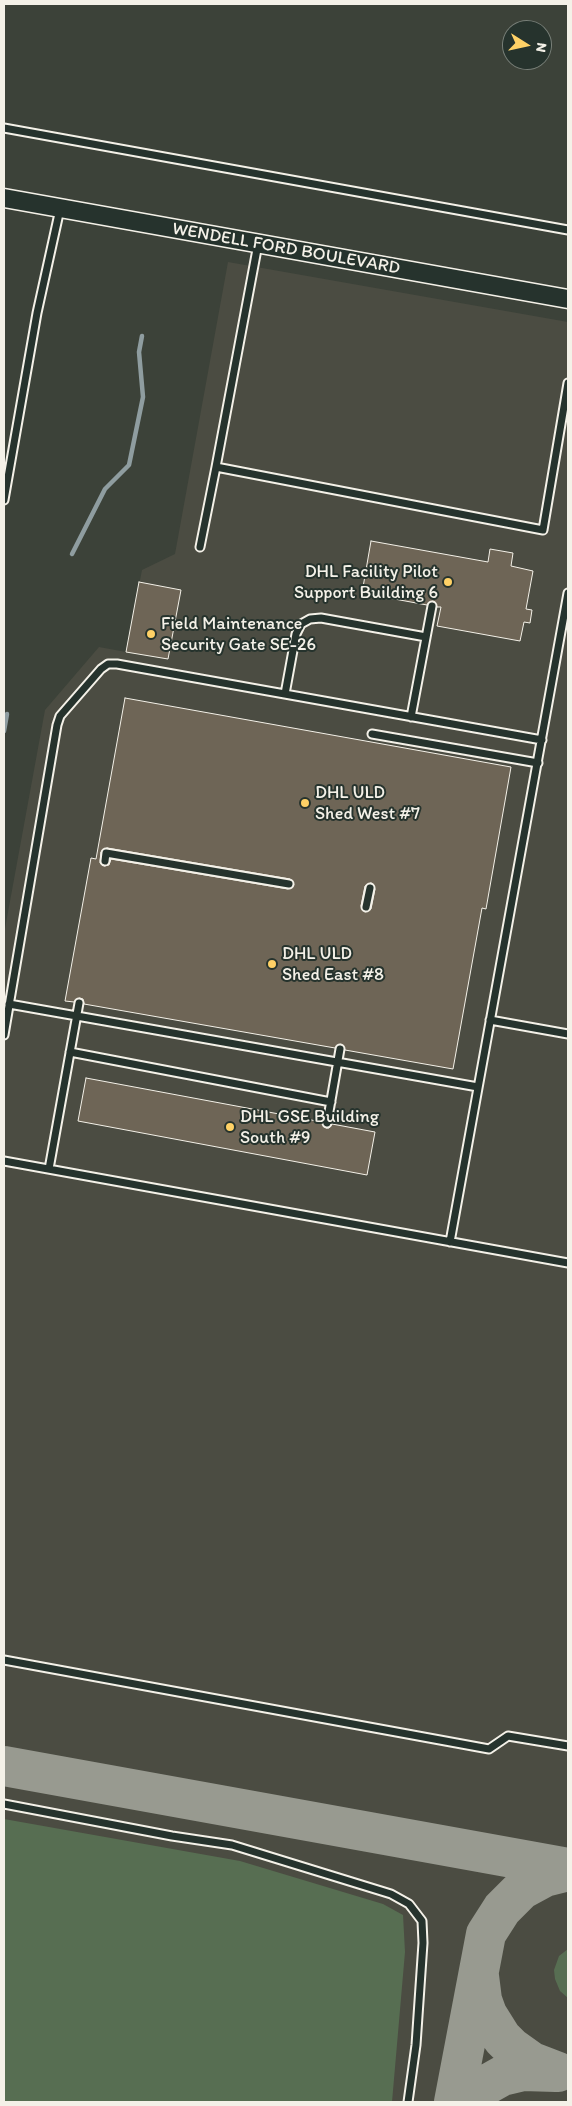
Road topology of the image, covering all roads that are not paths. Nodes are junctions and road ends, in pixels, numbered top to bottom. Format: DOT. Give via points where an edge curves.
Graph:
graph roads {
  1 [pos="4,128"];
  2 [pos="4,198"];
  3 [pos="60,208"];
  4 [pos="568,230"];
  5 [pos="258,244"];
  6 [pos="568,299"];
  7 [pos="568,383"];
  8 [pos="216,467"];
  9 [pos="4,500"];
  10 [pos="200,547"];
  11 [pos="568,593"];
  12 [pos="432,606"];
  13 [pos="426,637"];
  14 [pos="285,694"];
  15 [pos="411,717"];
  16 [pos="372,734"];
  17 [pos="542,740"];
  18 [pos="538,764"];
  19 [pos="104,861"];
  20 [pos="289,884"];
  21 [pos="370,888"];
  22 [pos="366,907"];
  23 [pos="79,1003"];
  24 [pos="9,1004"];
  25 [pos="76,1016"];
  26 [pos="490,1020"];
  27 [pos="568,1034"];
  28 [pos="4,1035"];
  29 [pos="340,1049"];
  30 [pos="70,1052"];
  31 [pos="338,1062"];
  32 [pos="478,1087"];
  33 [pos="331,1102"];
  34 [pos="327,1123"];
  35 [pos="4,1161"];
  36 [pos="49,1169"];
  37 [pos="450,1242"];
  38 [pos="568,1264"];
  39 [pos="4,1660"];
  40 [pos="568,1746"];
  41 [pos="4,1804"];
  42 [pos="408,2102"];
  1 -- 4 [label="lane"];
  2 -- 3 [label="street, WENDELL FORD BOULEVARD"];
  3 -- 5 [label="street, WENDELL FORD BOULEVARD"];
  3 -- 9 [label="lane" via="37,313"];
  5 -- 6 [label="street, WENDELL FORD BOULEVARD"];
  5 -- 8 [label="lane"];
  7 -- 8 [label="lane" via="543,530"];
  8 -- 10 [label="lane"];
  11 -- 17 [label="lane"];
  12 -- 13 [label="lane"];
  13 -- 14 [label="lane" via="322,618 310,619 301,624 296,634"];
  13 -- 15 [label="lane"];
  14 -- 15 [label="lane"];
  14 -- 24 [label="lane" via="117,664 108,664 101,669 60,716"];
  15 -- 17 [label="lane"];
  16 -- 18 [label="lane"];
  17 -- 18 [label="lane"];
  18 -- 26 [label="lane"];
  19 -- 20 [label="lane" via="106,853"];
  21 -- 22 [label="lane"];
  23 -- 25 [label="lane"];
  24 -- 25 [label="lane"];
  24 -- 28 [label="lane"];
  25 -- 30 [label="lane"];
  25 -- 31 [label="lane"];
  26 -- 27 [label="lane"];
  26 -- 32 [label="lane"];
  29 -- 31 [label="lane"];
  30 -- 33 [label="lane"];
  30 -- 36 [label="lane"];
  31 -- 32 [label="lane"];
  31 -- 33 [label="lane"];
  32 -- 37 [label="lane"];
  33 -- 34 [label="lane"];
  35 -- 36 [label="lane"];
  36 -- 37 [label="lane"];
  37 -- 38 [label="lane"];
  39 -- 40 [label="lane" via="489,1749 508,1736"];
  41 -- 42 [label="lane" via="232,1845 391,1894 409,1904 422,1921 422,1943 416,2045"];
}
